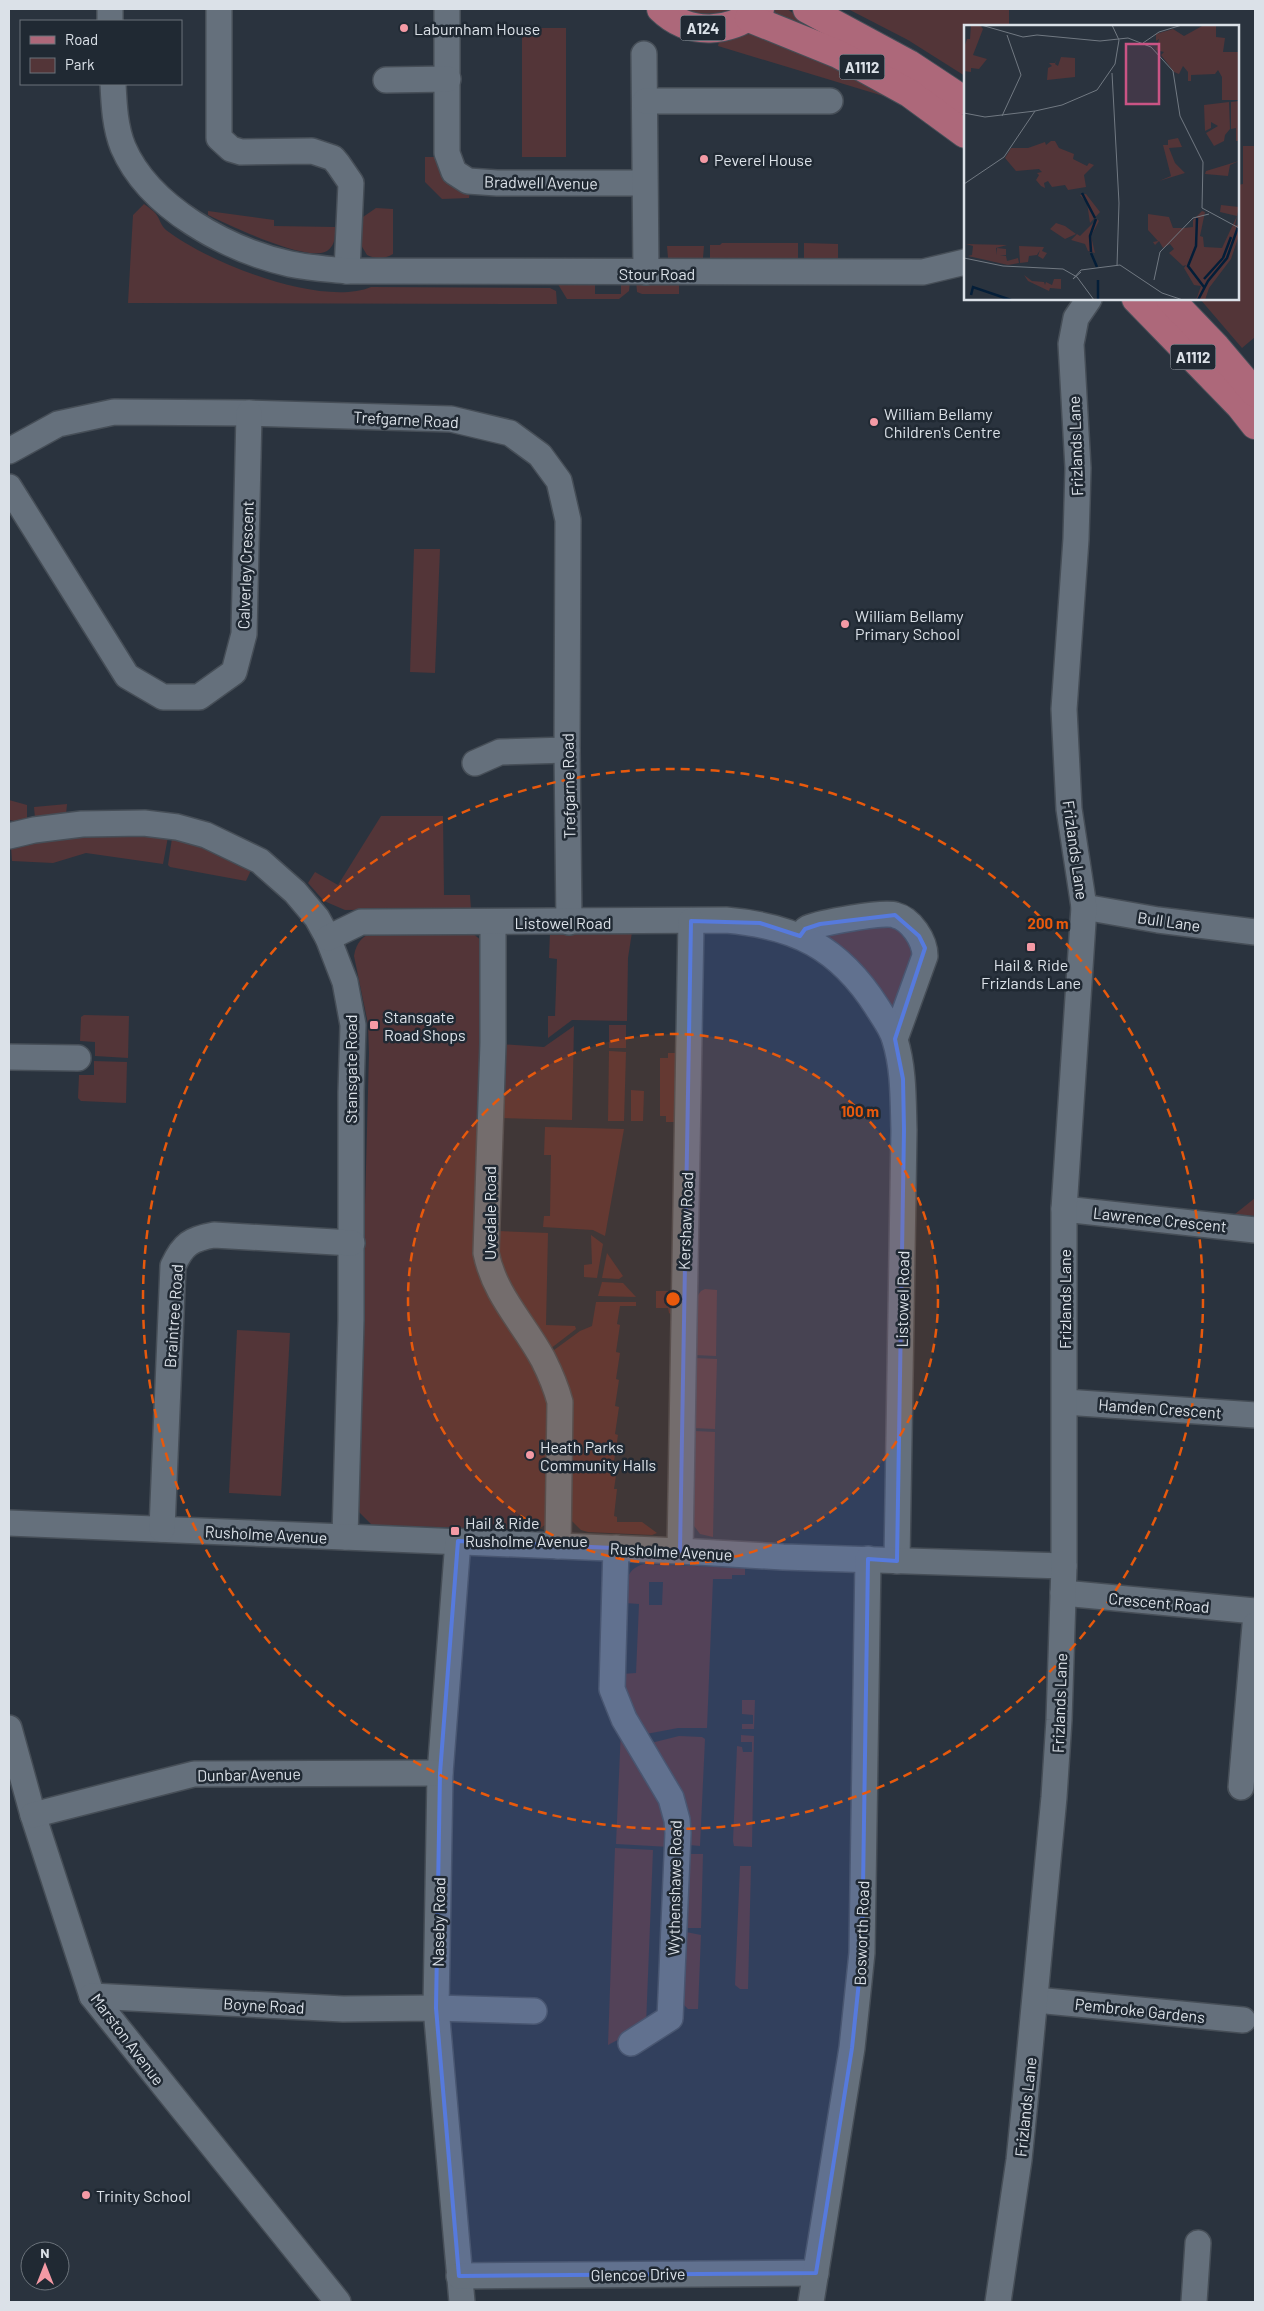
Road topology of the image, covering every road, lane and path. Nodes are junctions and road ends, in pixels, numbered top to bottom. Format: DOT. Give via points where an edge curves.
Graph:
graph roads {
  1 [pos="219,9"];
  2 [pos="447,9"];
  3 [pos="661,9"];
  4 [pos="807,9"];
  5 [pos="754,13"];
  6 [pos="644,54"];
  7 [pos="448,79"];
  8 [pos="386,80"];
  9 [pos="113,85"];
  10 [pos="964,100"];
  11 [pos="645,101"];
  12 [pos="830,102"];
  13 [pos="964,133"];
  14 [pos="644,184"];
  15 [pos="964,262"];
  16 [pos="347,270"];
  17 [pos="646,272"];
  18 [pos="1088,300"];
  19 [pos="1137,300"];
  20 [pos="1171,300"];
  21 [pos="1255,393"];
  22 [pos="248,413"];
  23 [pos="1255,425"];
  24 [pos="9,451"];
  25 [pos="9,487"];
  26 [pos="567,750"];
  27 [pos="475,763"];
  28 [pos="9,836"];
  29 [pos="1084,906"];
  30 [pos="691,921"];
  31 [pos="493,922"];
  32 [pos="569,922"];
  33 [pos="1255,932"];
  34 [pos="800,936"];
  35 [pos="328,938"];
  36 [pos="895,1039"];
  37 [pos="9,1056"];
  38 [pos="78,1058"];
  39 [pos="1064,1209"];
  40 [pos="1255,1230"];
  41 [pos="352,1242"];
  42 [pos="1065,1402"];
  43 [pos="1255,1415"];
  44 [pos="9,1523"];
  45 [pos="162,1529"];
  46 [pos="345,1537"];
  47 [pos="458,1541"];
  48 [pos="558,1546"];
  49 [pos="616,1548"];
  50 [pos="680,1550"];
  51 [pos="868,1559"];
  52 [pos="898,1561"];
  53 [pos="1064,1566"];
  54 [pos="1063,1593"];
  55 [pos="1255,1611"];
  56 [pos="1255,1625"];
  57 [pos="9,1728"];
  58 [pos="440,1773"];
  59 [pos="1241,1786"];
  60 [pos="33,1815"];
  61 [pos="92,1996"];
  62 [pos="1036,2000"];
  63 [pos="436,2008"];
  64 [pos="534,2011"];
  65 [pos="1243,2020"];
  66 [pos="631,2044"];
  67 [pos="1198,2243"];
  68 [pos="816,2273"];
  69 [pos="460,2276"];
  70 [pos="338,2302"];
  71 [pos="462,2302"];
  72 [pos="811,2302"];
  73 [pos="998,2302"];
  74 [pos="1194,2302"];
  1 -- 16 [label="street" via="219,138 231,149 241,152 312,151 333,158 351,184"];
  2 -- 7 [label="street, Bradwell Avenue"];
  3 -- 5 [label="main road, A124" via="683,24 714,30 729,27"];
  4 -- 10 [label="main road, A1112" via="910,64"];
  5 -- 13 [label="main road, A1112" via="910,93"];
  6 -- 11 [label="street"];
  7 -- 8 [label="street"];
  7 -- 14 [label="street, Bradwell Avenue" via="447,153 454,172 468,180"];
  9 -- 16 [label="street, Stour Road" via="114,114 123,147 144,181 162,201 207,231 244,249 289,263"];
  11 -- 12 [label="street"];
  11 -- 14 [label="street"];
  14 -- 17 [label="street"];
  15 -- 17 [label="street, Stour Road" via="923,272"];
  16 -- 17 [label="street, Stour Road"];
  18 -- 29 [label="street, Frizlands Lane" via="1076,318 1070,344 1078,468 1064,709 1069,809"];
  19 -- 23 [label="main road, A1112"];
  20 -- 21 [label="main road, A1112"];
  22 -- 24 [label="street, Trefgarne Road" via="114,412 58,424"];
  22 -- 25 [label="street, Calverley Crescent" via="244,634 234,672 199,697 163,697 127,676"];
  22 -- 26 [label="street, Trefgarne Road" via="451,419 510,433 540,455 559,481 568,520"];
  26 -- 27 [label="street" via="500,752"];
  26 -- 32 [label="street, Trefgarne Road"];
  28 -- 35 [label="street, Stansgate Road" via="82,824 126,823 177,827 206,836 260,860 295,892 317,918"];
  29 -- 33 [label="street, Bull Lane" via="1158,920"];
  29 -- 39 [label="street, Frizlands Lane"];
  30 -- 32 [label="street, Listowel Road"];
  30 -- 34 [label="street, Listowel Road" via="760,923"];
  30 -- 50 [label="street, Kershaw Road"];
  31 -- 32 [label="street, Listowel Road"];
  31 -- 35 [label="street, Listowel Road" via="361,922"];
  31 -- 48 [label="street, Uvedale Road" via="493,1043 486,1253 498,1290 542,1358 560,1402"];
  34 -- 36 [label="street, Listowel Road" via="843,965 863,985"];
  34 -- 36 [label="street" via="805,929 820,924 887,914 903,919 919,936 925,956"];
  35 -- 41 [label="street, Stansgate Road" via="345,982 353,1025"];
  36 -- 52 [label="street, Listowel Road" via="903,1078 904,1130"];
  37 -- 38 [label="street"];
  39 -- 40 [label="street, Lawrence Crescent"];
  39 -- 42 [label="street, Frizlands Lane"];
  41 -- 45 [label="street, Braintree Road" via="214,1235 196,1238 181,1250 174,1266"];
  41 -- 46 [label="street, Stansgate Road"];
  42 -- 43 [label="street, Hamden Crescent"];
  42 -- 53 [label="street, Frizlands Lane"];
  44 -- 45 [label="street, Rusholme Avenue"];
  45 -- 46 [label="street, Rusholme Avenue"];
  46 -- 47 [label="street, Rusholme Avenue"];
  47 -- 48 [label="street, Rusholme Avenue"];
  47 -- 58 [label="street, Naseby Road"];
  48 -- 49 [label="street, Rusholme Avenue"];
  49 -- 50 [label="street, Rusholme Avenue"];
  49 -- 66 [label="street, Wythenshawe Road" via="612,1689 624,1719 671,1798 678,1833 670,2018"];
  50 -- 51 [label="street, Rusholme Avenue"];
  51 -- 52 [label="street, Rusholme Avenue"];
  51 -- 68 [label="street, Bosworth Road" via="862,1953 852,2048"];
  52 -- 53 [label="street, Rusholme Avenue"];
  53 -- 54 [label="street, Frizlands Lane"];
  54 -- 55 [label="street, Crescent Road"];
  54 -- 62 [label="street, Frizlands Lane" via="1055,1788"];
  56 -- 59 [label="street"];
  57 -- 60 [label="street, Marston Avenue"];
  58 -- 60 [label="street, Dunbar Avenue" via="194,1774"];
  58 -- 63 [label="street, Naseby Road"];
  60 -- 61 [label="street, Marston Avenue"];
  61 -- 63 [label="street, Boyne Road" via="343,2009"];
  61 -- 70 [label="street, Marston Avenue"];
  62 -- 65 [label="street, Pembroke Gardens"];
  62 -- 73 [label="street, Frizlands Lane" via="1019,2160"];
  63 -- 64 [label="street, Boyne Road"];
  63 -- 69 [label="street, Naseby Road"];
  67 -- 74 [label="street"];
  68 -- 69 [label="street, Glencoe Drive"];
  68 -- 72 [label="street, Bosworth Road"];
  69 -- 71 [label="street, Naseby Road"];
}
